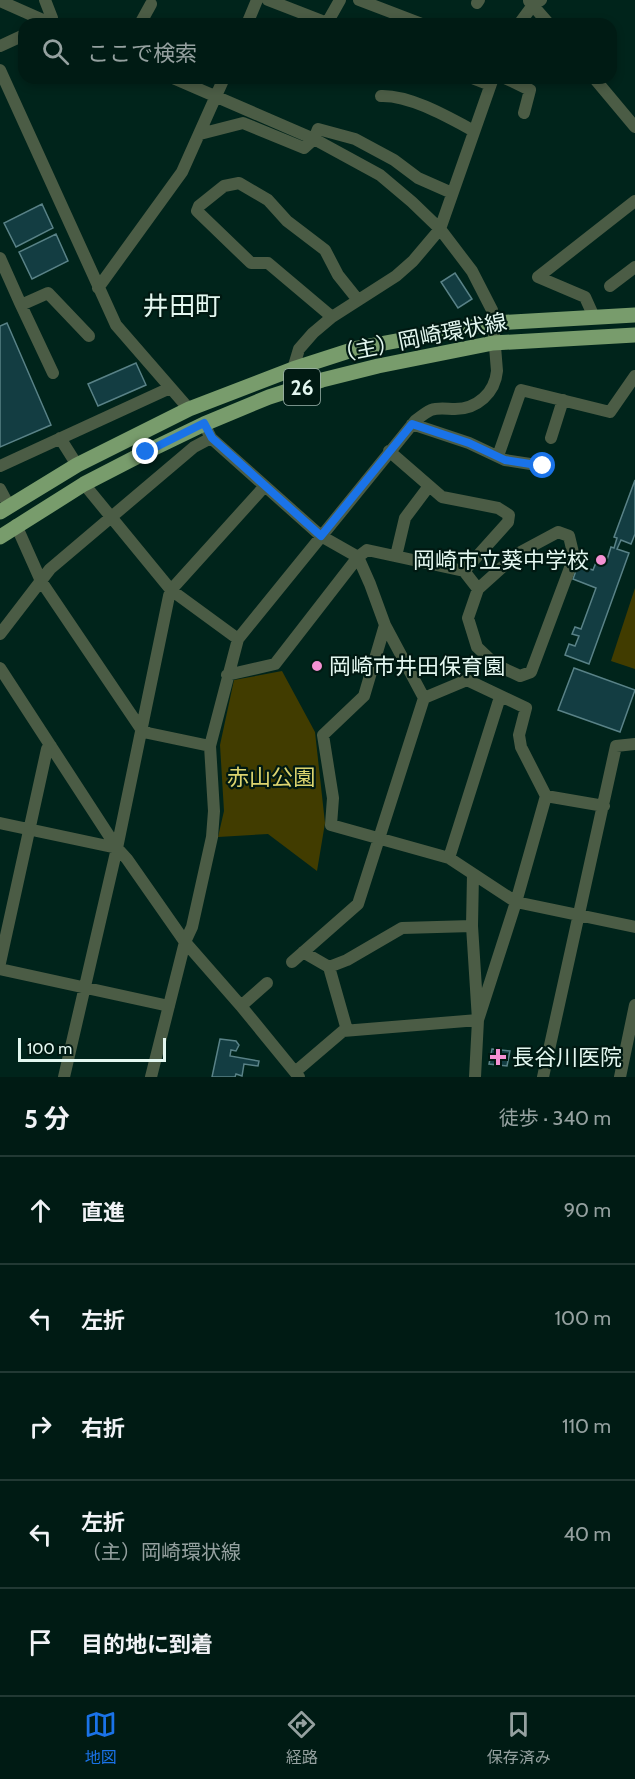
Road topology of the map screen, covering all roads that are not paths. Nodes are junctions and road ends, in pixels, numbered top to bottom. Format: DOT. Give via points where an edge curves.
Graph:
graph roads {
  1 [pos="45,0"];
  2 [pos="257,0"];
  3 [pos="268,0"];
  4 [pos="340,0"];
  5 [pos="359,0"];
  6 [pos="0,1"];
  7 [pos="534,2"];
  8 [pos="151,4"];
  9 [pos="36,18"];
  10 [pos="52,18"];
  11 [pos="143,18"];
  12 [pos="250,18"];
  13 [pos="315,18"];
  14 [pos="331,18"];
  15 [pos="406,18"];
  16 [pos="523,18"];
  17 [pos="545,18"];
  18 [pos="18,38"];
  19 [pos="0,46"];
  20 [pos="0,70"];
  21 [pos="186,84"];
  22 [pos="221,84"];
  23 [pos="490,84"];
  24 [pos="518,84"];
  25 [pos="599,84"];
  26 [pos="381,96"];
  27 [pos="215,97"];
  28 [pos="524,113"];
  29 [pos="635,127"];
  30 [pos="474,131"];
  31 [pos="200,134"];
  32 [pos="314,139"];
  33 [pos="452,193"];
  34 [pos="635,201"];
  35 [pos="440,229"];
  36 [pos="0,258"];
  37 [pos="635,267"];
  38 [pos="610,286"];
  39 [pos="98,288"];
  40 [pos="358,300"];
  41 [pos="21,304"];
  42 [pos="635,315"];
  43 [pos="332,317"];
  44 [pos="594,317"];
  45 [pos="493,323"];
  46 [pos="635,335"];
  47 [pos="89,336"];
  48 [pos="493,343"];
  49 [pos="292,369"];
  50 [pos="53,373"];
  51 [pos="635,376"];
  52 [pos="170,388"];
  53 [pos="563,400"];
  54 [pos="189,409"];
  55 [pos="204,423"];
  56 [pos="412,424"];
  57 [pos="60,438"];
  58 [pos="212,438"];
  59 [pos="551,438"];
  60 [pos="389,451"];
  61 [pos="498,456"];
  62 [pos="77,465"];
  63 [pos="0,466"];
  64 [pos="543,466"];
  65 [pos="84,484"];
  66 [pos="429,486"];
  67 [pos="264,487"];
  68 [pos="0,489"];
  69 [pos="4,509"];
  70 [pos="111,517"];
  71 [pos="16,525"];
  72 [pos="321,536"];
  73 [pos="0,537"];
  74 [pos="396,556"];
  75 [pos="358,557"];
  76 [pos="464,571"];
  77 [pos="41,581"];
  78 [pos="478,589"];
  79 [pos="171,590"];
  80 [pos="385,625"];
  81 [pos="0,634"];
  82 [pos="238,639"];
  83 [pos="0,668"];
  84 [pos="227,675"];
  85 [pos="500,697"];
  86 [pos="424,698"];
  87 [pos="141,729"];
  88 [pos="635,744"];
  89 [pos="51,746"];
  90 [pos="210,746"];
  91 [pos="546,796"];
  92 [pos="604,806"];
  93 [pos="0,823"];
  94 [pos="30,830"];
  95 [pos="380,839"];
  96 [pos="117,848"];
  97 [pos="449,858"];
  98 [pos="473,874"];
  99 [pos="516,902"];
  100 [pos="580,915"];
  101 [pos="472,926"];
  102 [pos="635,927"];
  103 [pos="185,942"];
  104 [pos="303,952"];
  105 [pos="0,963"];
  106 [pos="292,963"];
  107 [pos="329,967"];
  108 [pos="0,969"];
  109 [pos="267,984"];
  110 [pos="86,987"];
  111 [pos="635,1005"];
  112 [pos="169,1006"];
  113 [pos="241,1006"];
  114 [pos="478,1020"];
  115 [pos="347,1030"];
  116 [pos="297,1075"];
  117 [pos="64,1077"];
  118 [pos="151,1077"];
  119 [pos="475,1077"];
  120 [pos="543,1077"];
  121 [pos="620,1077"];
  1 -- 10 [label="street"];
  2 -- 12 [label="street"];
  3 -- 13 [label="street"];
  4 -- 14 [label="street"];
  5 -- 15 [label="street"];
  6 -- 9 [label="street"];
  7 -- 16 [label="street"];
  7 -- 17 [label="street"];
  8 -- 11 [label="street"];
  18 -- 19 [label="street"];
  20 -- 39 [label="street"];
  21 -- 27 [label="street"];
  22 -- 27 [label="street"];
  23 -- 30 [label="street"];
  24 -- 28 [label="street" via="530,90"];
  25 -- 29 [label="street"];
  26 -- 30 [label="street" via="394,95"];
  27 -- 31 [label="street"];
  27 -- 32 [label="street"];
  30 -- 33 [label="street"];
  31 -- 32 [label="street" via="243,123 304,148"];
  31 -- 39 [label="street" via="174,185"];
  32 -- 33 [label="street" via="318,129 355,139 418,178"];
  32 -- 35 [label="street" via="380,175"];
  33 -- 35 [label="street"];
  34 -- 44 [label="street" via="538,277 585,297"];
  35 -- 40 [label="street" via="396,276"];
  35 -- 45 [label="street" via="472,271 492,310"];
  36 -- 41 [label="street"];
  37 -- 38 [label="street"];
  39 -- 52 [label="street" via="116,325"];
  40 -- 43 [label="street"];
  40 -- 43 [label="street" via="325,250 287,221 268,200 239,183 224,186 199,206 197,211 251,263 268,263"];
  41 -- 47 [label="street" via="48,293"];
  41 -- 50 [label="street"];
  42 -- 44 [label="main road, （主）岡崎環状線 / 26"];
  43 -- 49 [label="street" via="299,349"];
  44 -- 45 [label="main road, （主）岡崎環状線 / 26"];
  45 -- 48 [label="street"];
  45 -- 49 [label="main road, （主）岡崎環状線 / 26" via="358,348"];
  46 -- 48 [label="main road, （主）岡崎環状線 / 26"];
  48 -- 55 [label="main road, （主）岡崎環状線 / 26" via="322,380"];
  48 -- 56 [label="street" via="496,379 488,394 473,406 430,411"];
  49 -- 54 [label="main road, （主）岡崎環状線 / 26"];
  51 -- 53 [label="street" via="610,412"];
  52 -- 54 [label="street"];
  52 -- 57 [label="street"];
  53 -- 59 [label="street"];
  53 -- 61 [label="street" via="521,390"];
  54 -- 62 [label="main road, （主）岡崎環状線 / 26"];
  55 -- 58 [label="street"];
  55 -- 65 [label="main road, （主）岡崎環状線 / 26"];
  56 -- 60 [label="street"];
  56 -- 61 [label="street"];
  57 -- 62 [label="street"];
  57 -- 63 [label="street"];
  58 -- 67 [label="street"];
  58 -- 70 [label="street" via="194,447"];
  60 -- 66 [label="street"];
  60 -- 72 [label="street"];
  61 -- 64 [label="street"];
  62 -- 69 [label="main road, （主）岡崎環状線 / 26"];
  65 -- 70 [label="street"];
  65 -- 71 [label="main road, （主）岡崎環状線 / 26"];
  66 -- 74 [label="street" via="405,518"];
  66 -- 76 [label="street" via="442,497 498,508 509,515 508,522"];
  67 -- 72 [label="street"];
  67 -- 79 [label="street"];
  68 -- 69 [label="street"];
  70 -- 77 [label="street"];
  70 -- 79 [label="street"];
  71 -- 73 [label="main road, （主）岡崎環状線 / 26"];
  71 -- 77 [label="street"];
  72 -- 75 [label="street"];
  72 -- 82 [label="street"];
  74 -- 75 [label="street" via="367,550"];
  74 -- 76 [label="street"];
  75 -- 80 [label="street"];
  75 -- 84 [label="street" via="275,664"];
  76 -- 78 [label="street"];
  77 -- 81 [label="street"];
  77 -- 87 [label="street"];
  78 -- 78 [label="street" via="468,618 477,647 496,665 520,676 531,672 574,557 568,536 558,532 517,554"];
  79 -- 82 [label="street"];
  79 -- 87 [label="street"];
  80 -- 86 [label="street"];
  80 -- 95 [label="street" via="364,696 324,735 333,798 331,825"];
  82 -- 84 [label="street"];
  83 -- 89 [label="street"];
  84 -- 90 [label="street"];
  85 -- 86 [label="street" via="467,680"];
  85 -- 91 [label="street" via="526,708 519,735 521,747"];
  85 -- 97 [label="street"];
  86 -- 95 [label="street"];
  87 -- 90 [label="street"];
  87 -- 96 [label="street"];
  88 -- 92 [label="street" via="616,746"];
  89 -- 94 [label="street" via="47,749"];
  89 -- 96 [label="street"];
  90 -- 103 [label="street" via="212,837 192,927"];
  91 -- 92 [label="street"];
  91 -- 99 [label="street"];
  92 -- 100 [label="street"];
  93 -- 94 [label="street"];
  94 -- 96 [label="street"];
  94 -- 105 [label="street"];
  95 -- 97 [label="street"];
  95 -- 104 [label="street" via="358,904"];
  96 -- 103 [label="street"];
  96 -- 110 [label="street"];
  97 -- 98 [label="street"];
  98 -- 99 [label="street"];
  98 -- 101 [label="street"];
  99 -- 100 [label="street"];
  99 -- 114 [label="street"];
  100 -- 102 [label="street"];
  100 -- 120 [label="street"];
  101 -- 107 [label="street" via="402,928"];
  101 -- 114 [label="street"];
  103 -- 112 [label="street"];
  103 -- 113 [label="street"];
  104 -- 106 [label="street"];
  104 -- 107 [label="street"];
  107 -- 115 [label="street"];
  108 -- 110 [label="street"];
  109 -- 113 [label="street"];
  110 -- 112 [label="street"];
  110 -- 117 [label="street"];
  111 -- 121 [label="street"];
  112 -- 118 [label="street"];
  113 -- 116 [label="street"];
  114 -- 115 [label="street"];
  114 -- 119 [label="street"];
  115 -- 116 [label="street"];
}
